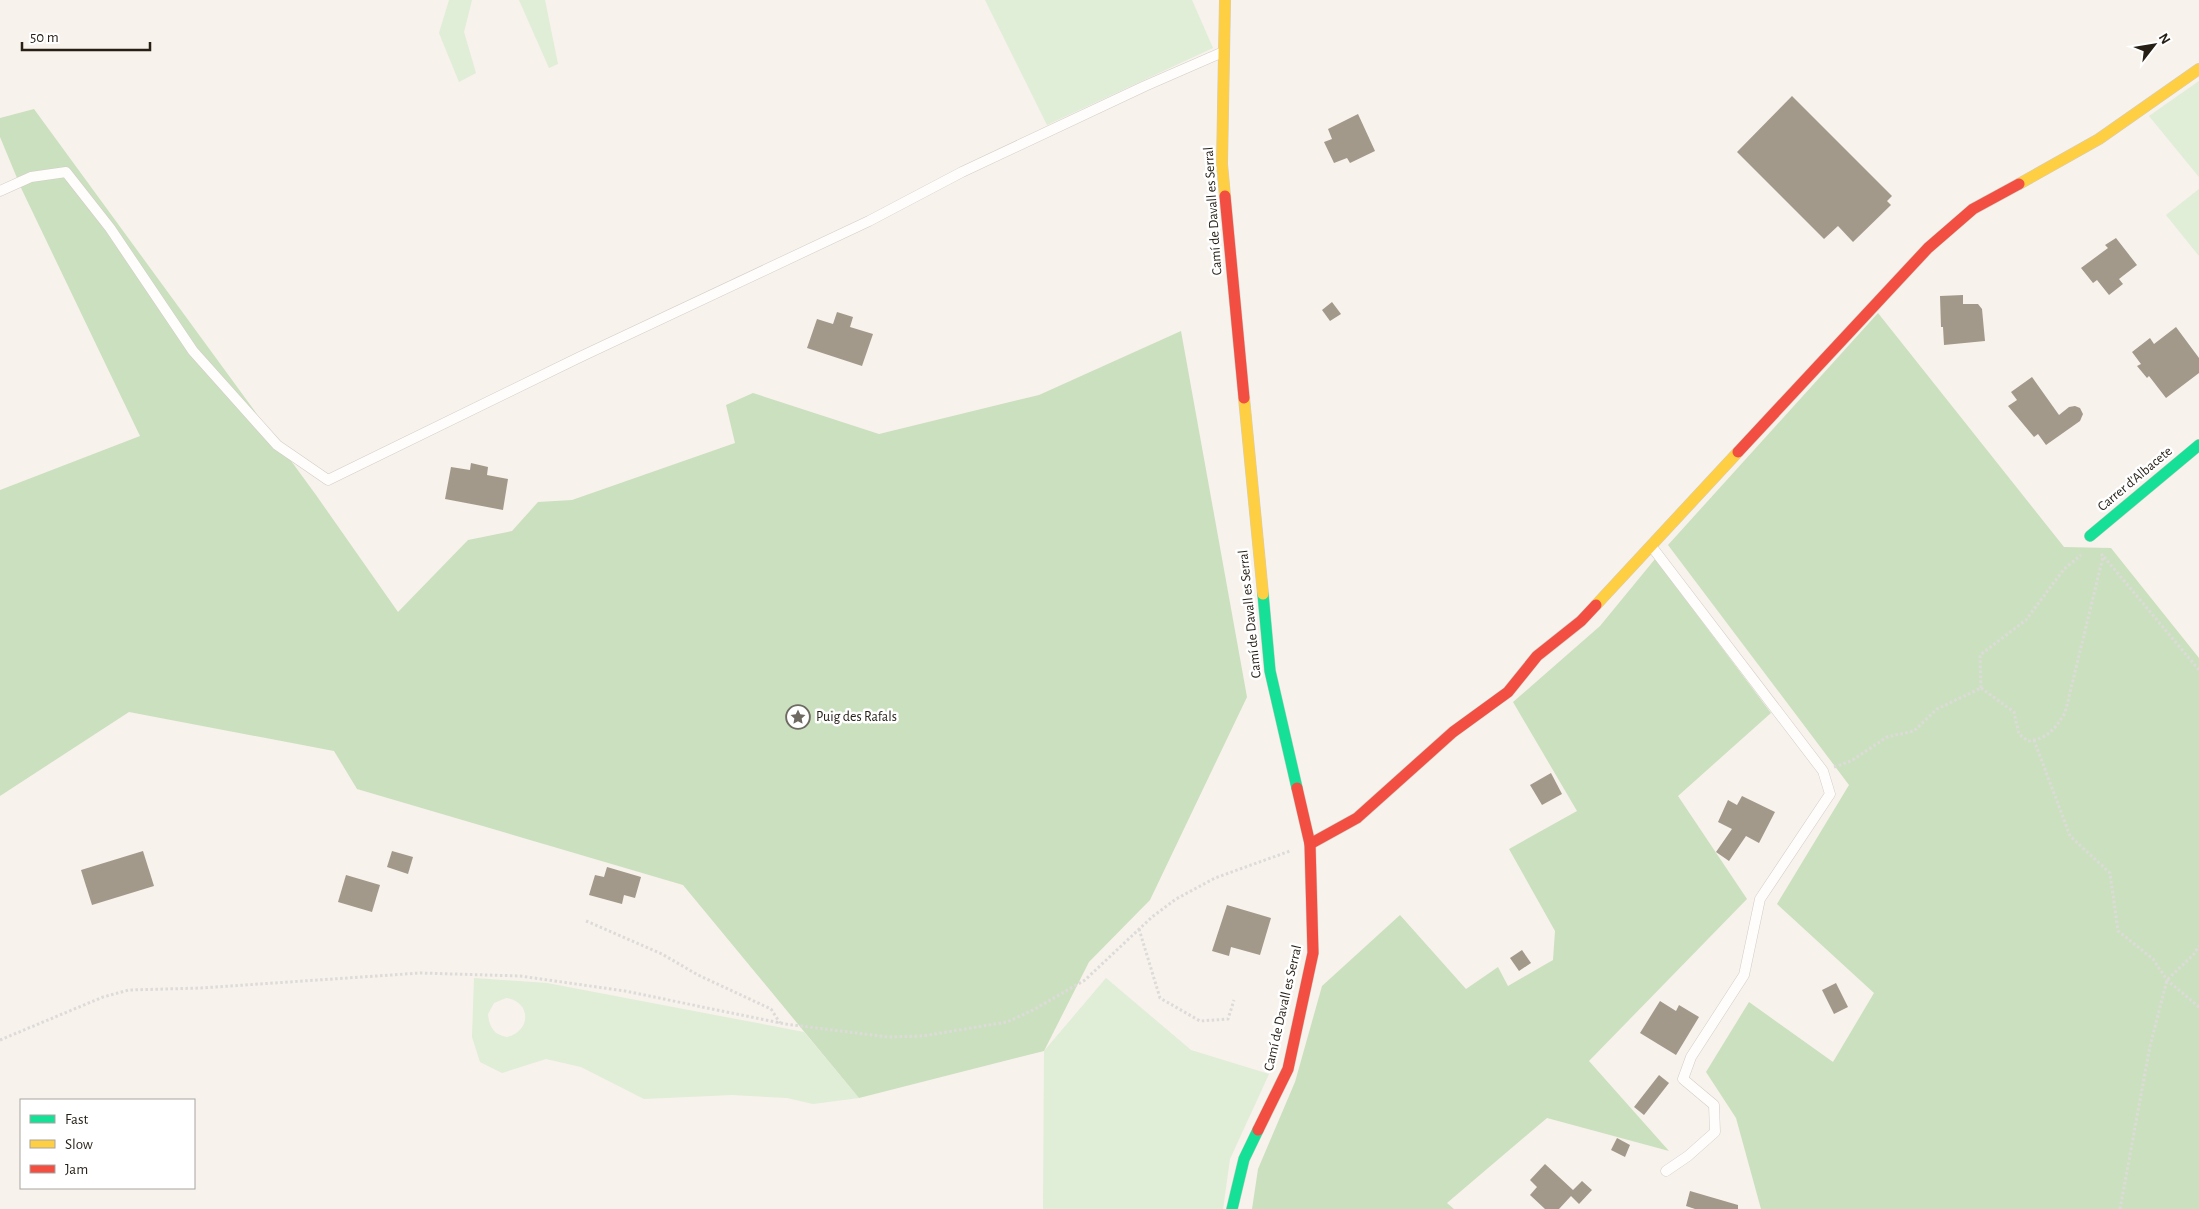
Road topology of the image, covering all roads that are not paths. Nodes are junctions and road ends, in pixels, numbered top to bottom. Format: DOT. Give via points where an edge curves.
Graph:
graph roads {
  1 [pos="1225,0"];
  2 [pos="1224,52"];
  3 [pos="2199,69"];
  4 [pos="0,191"];
  5 [pos="2199,445"];
  6 [pos="2092,540"];
  7 [pos="1651,545"];
  8 [pos="1310,844"];
  9 [pos="1666,1171"];
  10 [pos="1232,1209"];
  1 -- 2 [label="street, Camí de Davall es Serral"];
  2 -- 4 [label="lane" via="962,172 868,221 328,480 277,445 193,351 110,228 66,172 31,177"];
  2 -- 8 [label="street, Camí de Davall es Serral" via="1222,164 1270,671"];
  3 -- 7 [label="street" via="2099,140 1973,209 1928,248"];
  5 -- 6 [label="street, Carrer d'Albacete"];
  7 -- 8 [label="street" via="1581,621 1537,656 1508,692 1453,732 1357,818"];
  7 -- 9 [label="lane" via="1823,771 1830,794 1760,899 1744,975 1691,1057 1682,1079 1714,1104 1715,1132"];
  8 -- 10 [label="street, Camí de Davall es Serral" via="1314,953 1288,1069 1244,1159"];
}
